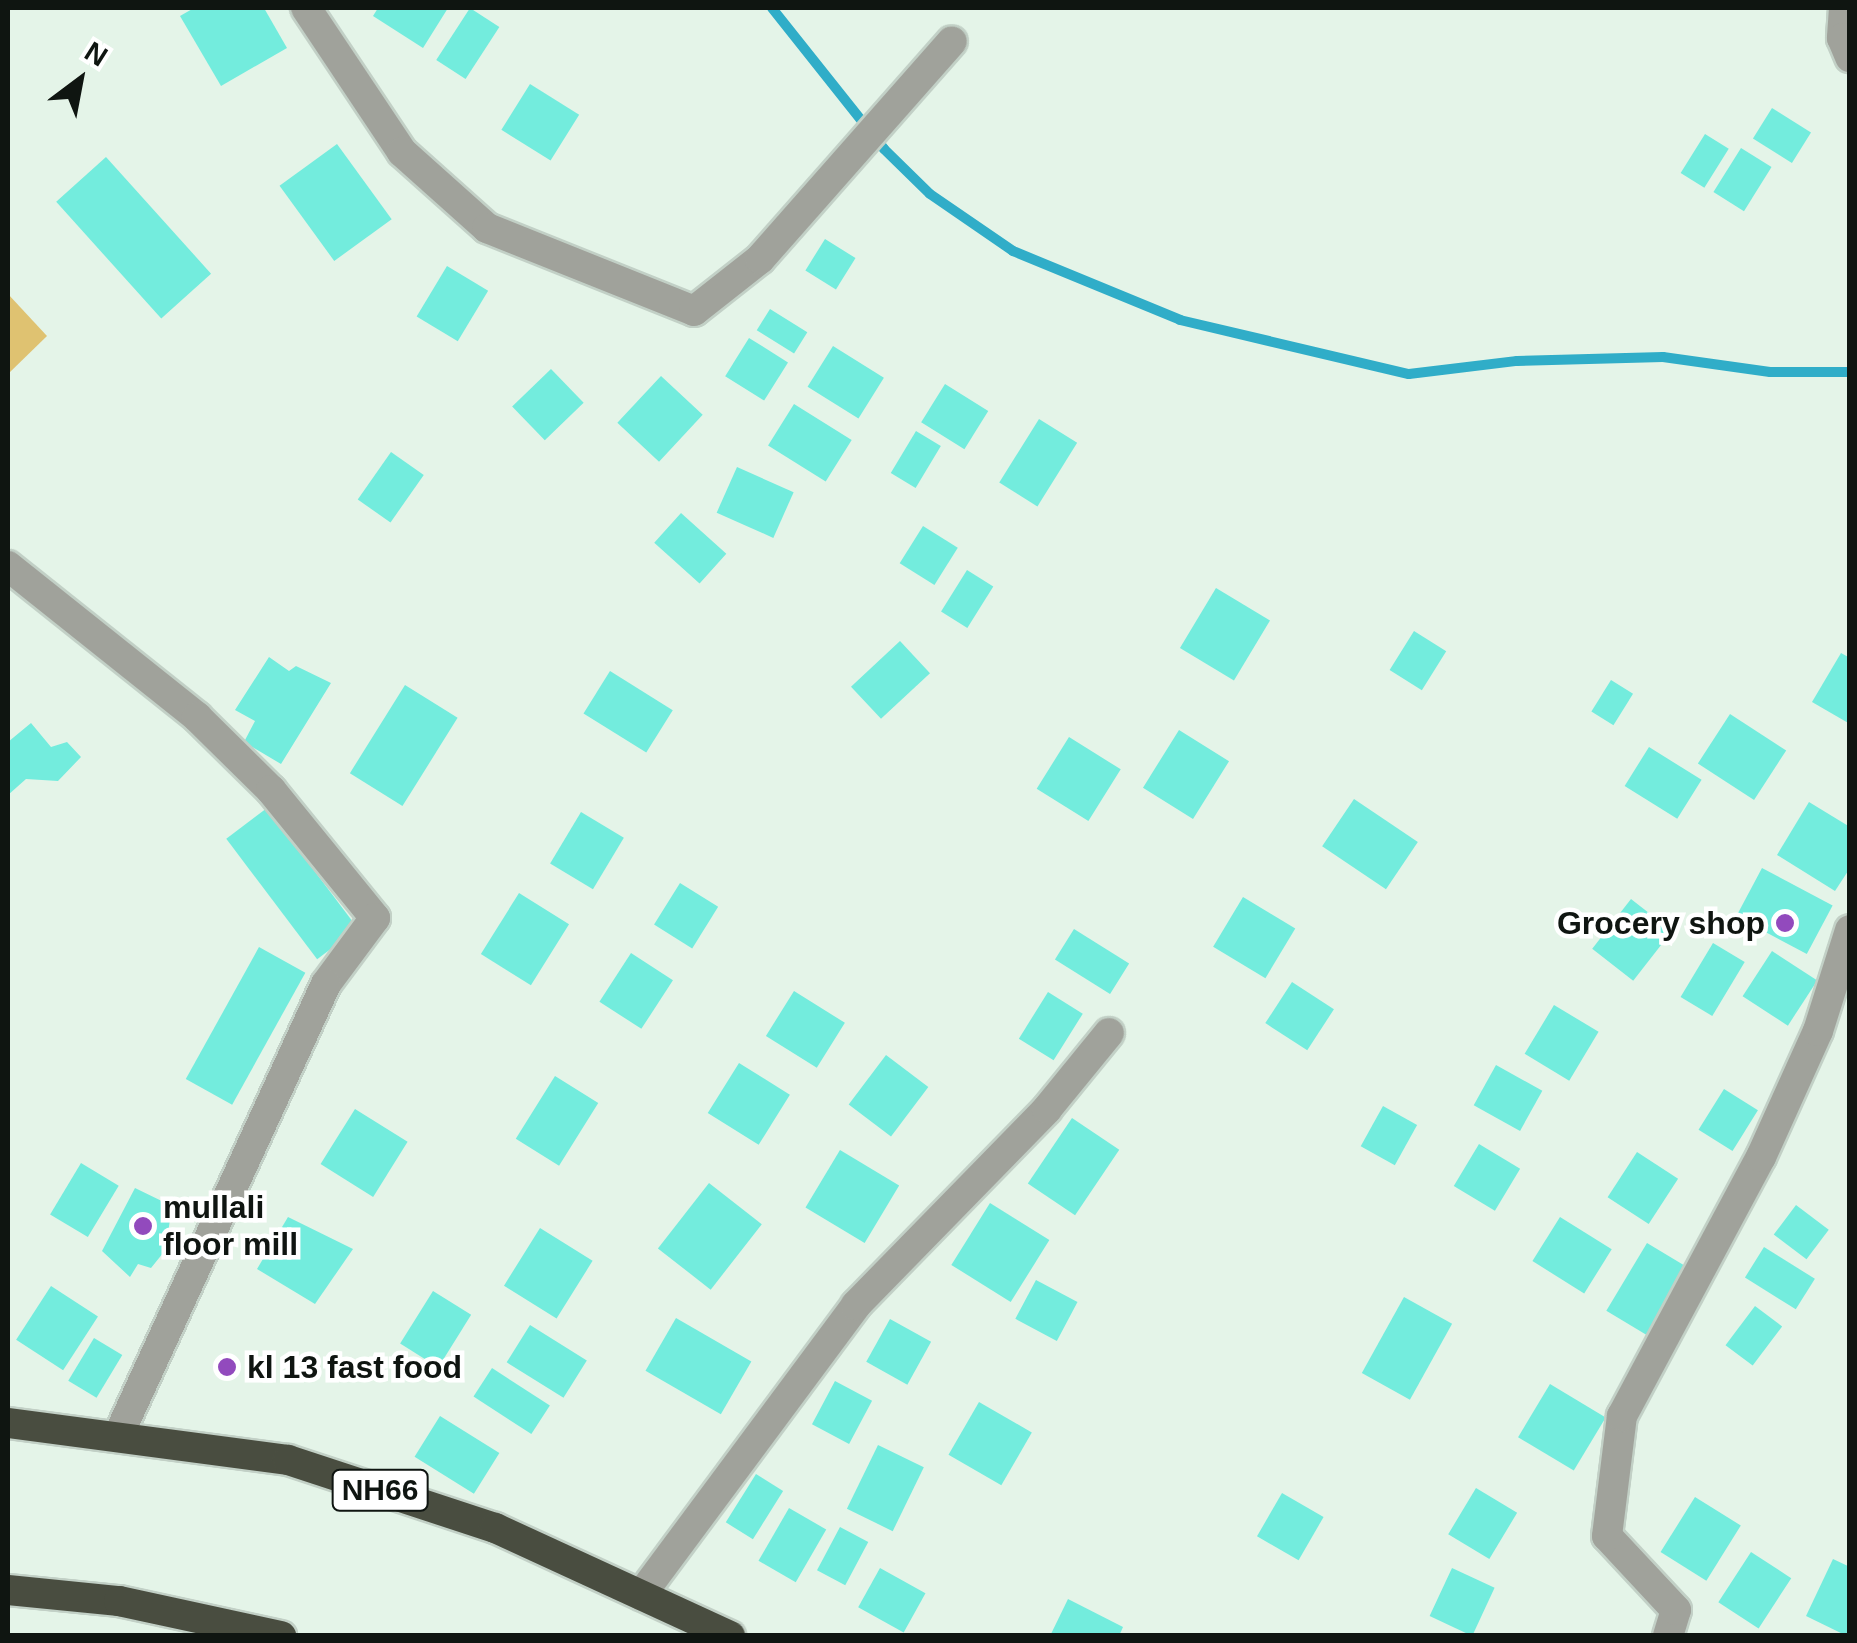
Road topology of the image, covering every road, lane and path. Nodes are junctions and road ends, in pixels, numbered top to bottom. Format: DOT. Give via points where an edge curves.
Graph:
graph roads {
  1 [pos="306,8"];
  2 [pos="1844,8"];
  3 [pos="952,42"];
  4 [pos="1850,57"];
  5 [pos="8,566"];
  6 [pos="1850,930"];
  7 [pos="1109,1033"];
  8 [pos="8,1423"];
  9 [pos="118,1436"];
  10 [pos="8,1590"];
  11 [pos="641,1595"];
  12 [pos="281,1636"];
  13 [pos="730,1636"];
  14 [pos="1668,1636"];
  1 -- 3 [label="street" via="402,152 487,228 694,311 760,259"];
  2 -- 4 [label="street" via="1842,38"];
  5 -- 9 [label="street" via="196,717 271,790 375,918 326,984"];
  6 -- 14 [label="street" via="1818,1031 1761,1157 1622,1416 1607,1536 1676,1610"];
  7 -- 11 [label="street" via="1048,1109 856,1304"];
  8 -- 9 [label="highway, NH66"];
  9 -- 11 [label="highway, NH66" via="288,1460 495,1528"];
  10 -- 12 [label="highway" via="120,1601"];
  11 -- 13 [label="highway, NH66"];
}
